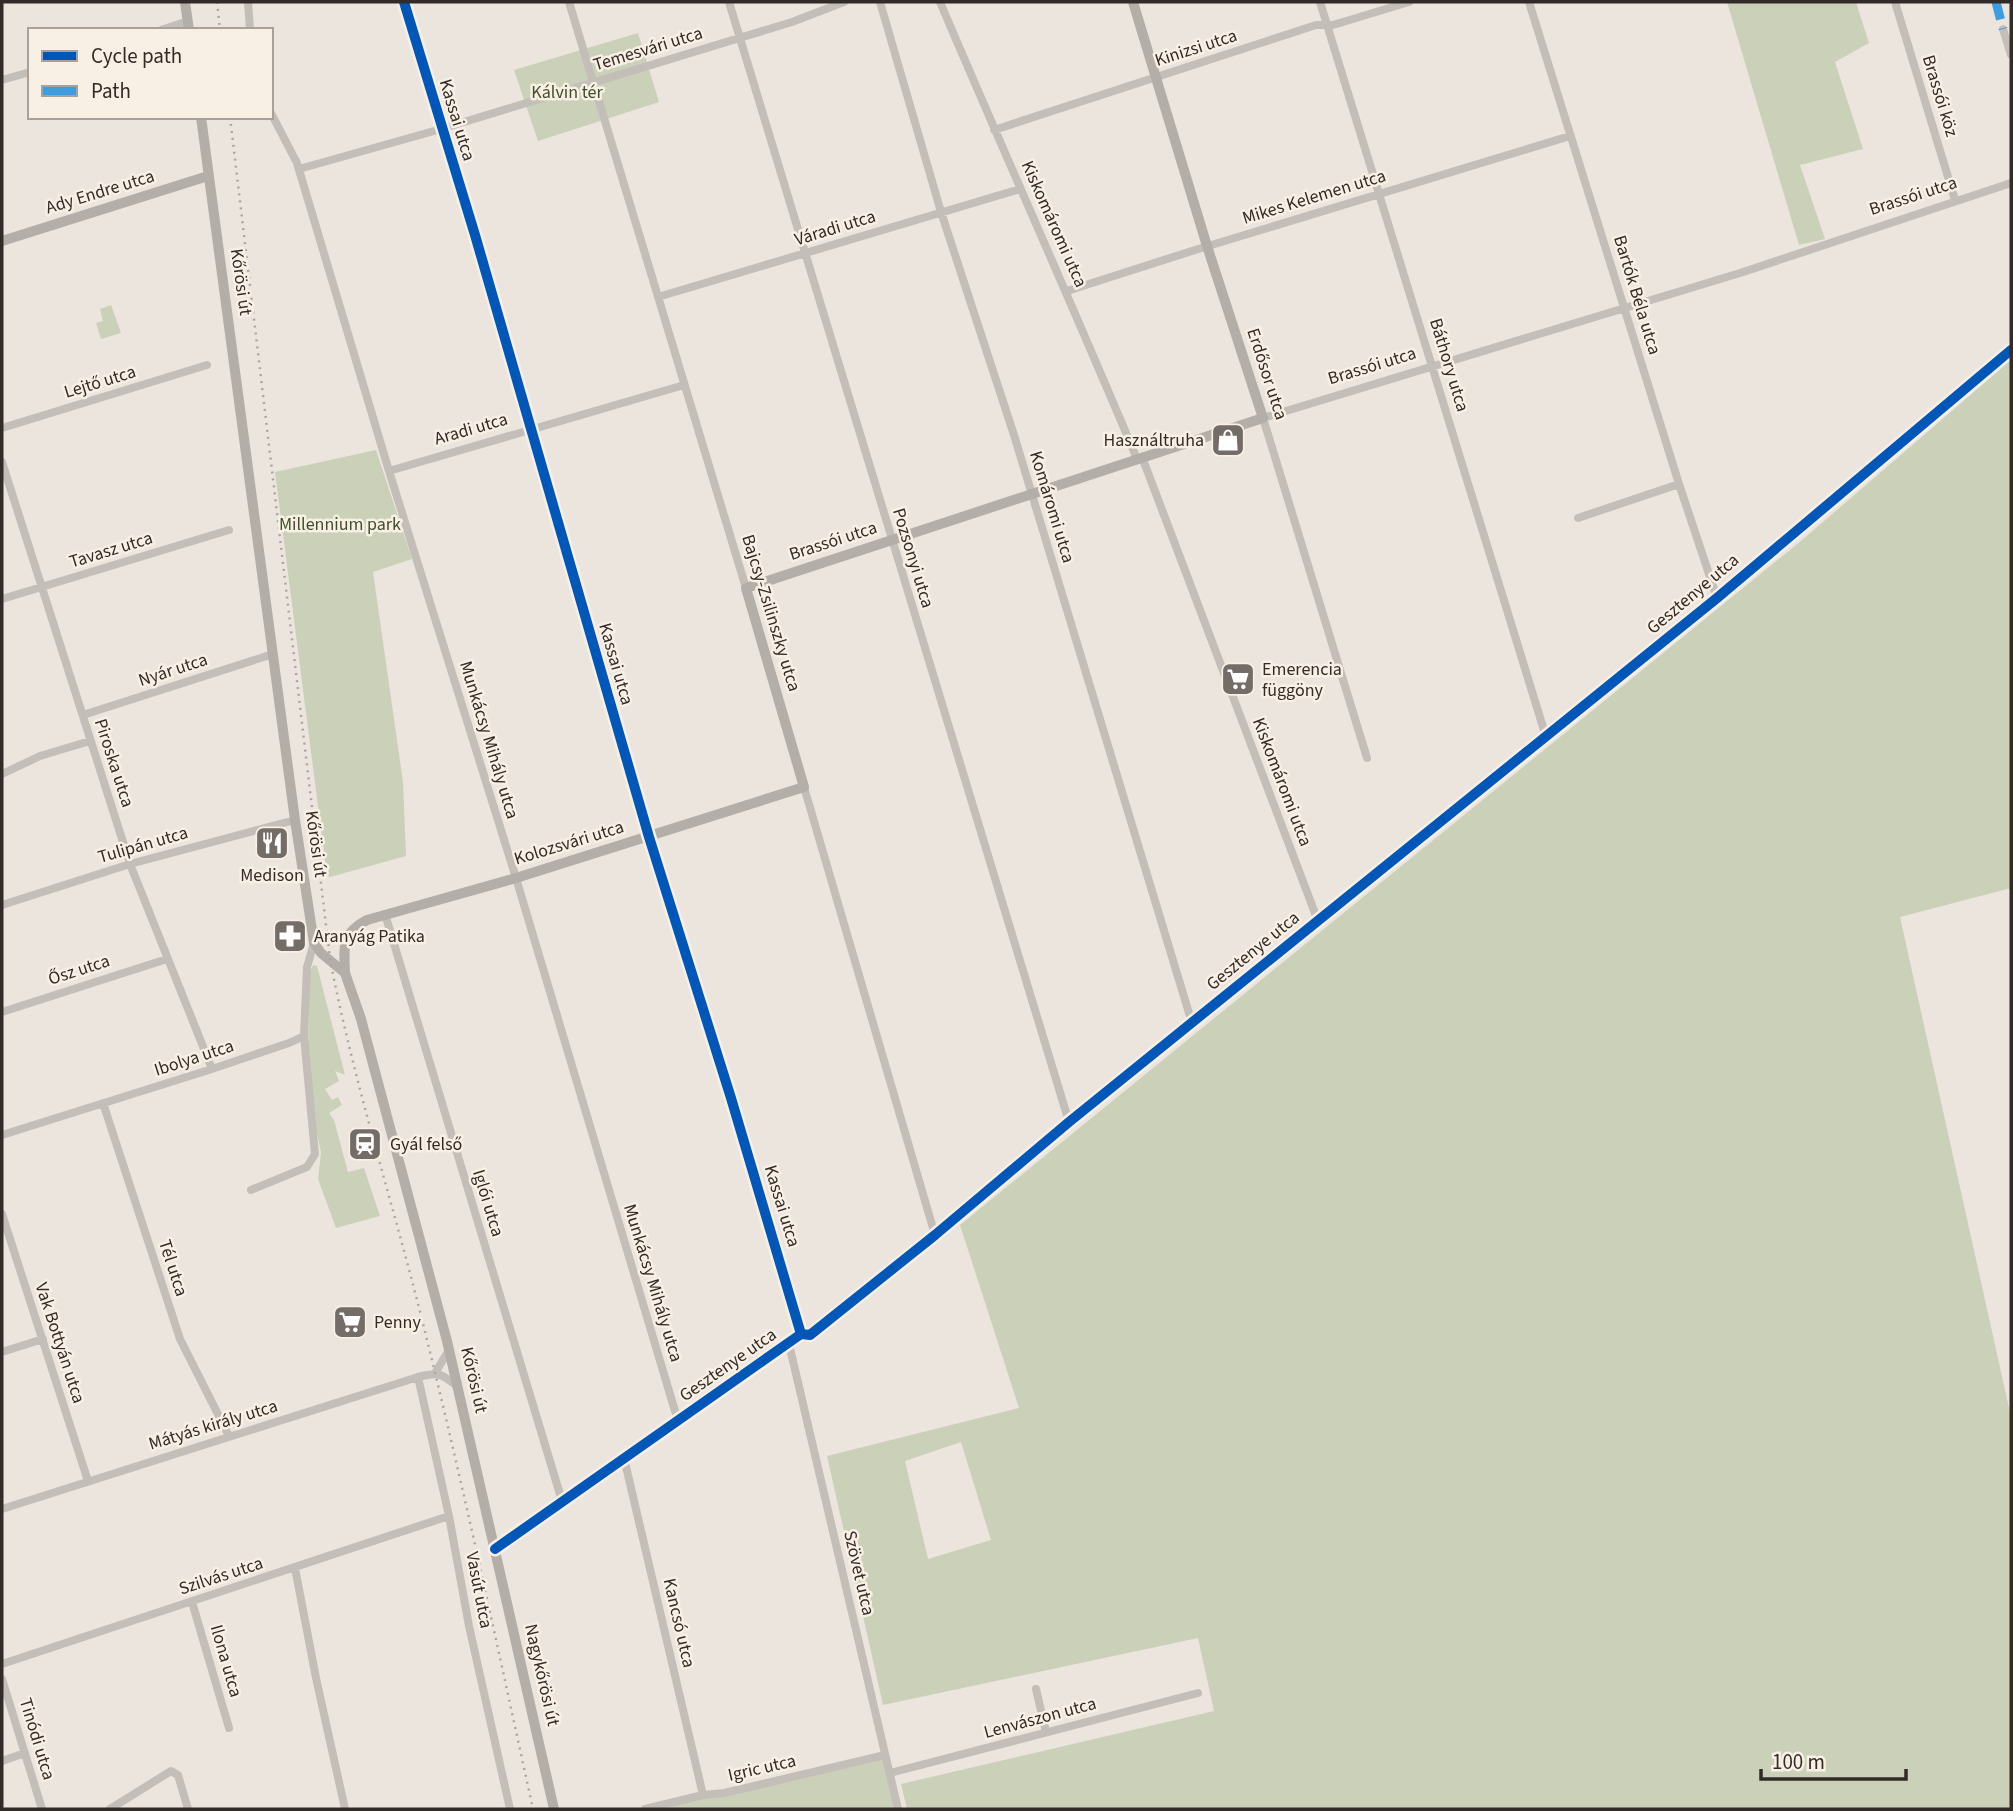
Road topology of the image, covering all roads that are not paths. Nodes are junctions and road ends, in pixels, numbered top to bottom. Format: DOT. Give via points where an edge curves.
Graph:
graph roads {
  1 [pos="185,2"];
  2 [pos="248,2"];
  3 [pos="404,2"];
  4 [pos="569,2"];
  5 [pos="729,2"];
  6 [pos="844,2"];
  7 [pos="880,2"];
  8 [pos="940,2"];
  9 [pos="1133,2"];
  10 [pos="1320,2"];
  11 [pos="1409,2"];
  12 [pos="1529,2"];
  13 [pos="1895,2"];
  14 [pos="1327,25"];
  15 [pos="188,26"];
  16 [pos="250,28"];
  17 [pos="2003,29"];
  18 [pos="740,38"];
  19 [pos="2011,55"];
  20 [pos="28,73"];
  21 [pos="1156,77"];
  22 [pos="2,80"];
  23 [pos="593,83"];
  24 [pos="273,117"];
  25 [pos="201,119"];
  26 [pos="441,129"];
  27 [pos="994,130"];
  28 [pos="1570,136"];
  29 [pos="299,169"];
  30 [pos="208,176"];
  31 [pos="2011,183"];
  32 [pos="1020,188"];
  33 [pos="1380,194"];
  34 [pos="1955,200"];
  35 [pos="941,212"];
  36 [pos="2,241"];
  37 [pos="1207,246"];
  38 [pos="805,254"];
  39 [pos="1067,291"];
  40 [pos="658,297"];
  41 [pos="1624,307"];
  42 [pos="2011,350"];
  43 [pos="207,365"];
  44 [pos="1433,365"];
  45 [pos="684,385"];
  46 [pos="1263,418"];
  47 [pos="2,428"];
  48 [pos="530,430"];
  49 [pos="1139,458"];
  50 [pos="2,462"];
  51 [pos="389,471"];
  52 [pos="1679,484"];
  53 [pos="1031,493"];
  54 [pos="1578,518"];
  55 [pos="229,530"];
  56 [pos="891,540"];
  57 [pos="41,587"];
  58 [pos="746,588"];
  59 [pos="1717,598"];
  60 [pos="2,599"];
  61 [pos="273,654"];
  62 [pos="83,715"];
  63 [pos="1546,737"];
  64 [pos="90,741"];
  65 [pos="1367,758"];
  66 [pos="2,774"];
  67 [pos="804,788"];
  68 [pos="295,820"];
  69 [pos="649,838"];
  70 [pos="130,864"];
  71 [pos="516,878"];
  72 [pos="2,905"];
  73 [pos="385,914"];
  74 [pos="1318,921"];
  75 [pos="347,935"];
  76 [pos="314,943"];
  77 [pos="321,953"];
  78 [pos="167,959"];
  79 [pos="345,973"];
  80 [pos="2,1012"];
  81 [pos="1192,1023"];
  82 [pos="304,1036"];
  83 [pos="212,1069"];
  84 [pos="103,1103"];
  85 [pos="1069,1122"];
  86 [pos="2,1135"];
  87 [pos="251,1190"];
  88 [pos="2,1214"];
  89 [pos="935,1235"];
  90 [pos="802,1334"];
  91 [pos="43,1339"];
  92 [pos="789,1343"];
  93 [pos="449,1350"];
  94 [pos="2,1352"];
  95 [pos="435,1373"];
  96 [pos="418,1377"];
  97 [pos="458,1387"];
  98 [pos="678,1421"];
  99 [pos="229,1436"];
  100 [pos="624,1458"];
  101 [pos="610,1468"];
  102 [pos="629,1478"];
  103 [pos="88,1481"];
  104 [pos="562,1501"];
  105 [pos="2,1509"];
  106 [pos="449,1516"];
  107 [pos="495,1549"];
  108 [pos="295,1568"];
  109 [pos="192,1602"];
  110 [pos="2,1664"];
  111 [pos="2,1679"];
  112 [pos="1036,1689"];
  113 [pos="1198,1693"];
  114 [pos="229,1728"];
  115 [pos="1046,1732"];
  116 [pos="25,1753"];
  117 [pos="885,1755"];
  118 [pos="2,1761"];
  119 [pos="890,1773"];
  120 [pos="703,1795"];
  121 [pos="42,1809"];
  122 [pos="110,1809"];
  123 [pos="188,1809"];
  124 [pos="345,1809"];
  125 [pos="510,1809"];
  126 [pos="554,1809"];
  127 [pos="645,1809"];
  128 [pos="898,1809"];
  1 -- 15 [label="street"];
  2 -- 16 [label="street"];
  3 -- 26 [label="street, Kassai utca"];
  4 -- 23 [label="street, Bajcsy-Zsilinszky utca"];
  5 -- 18 [label="street, Pozsonyi utca"];
  6 -- 18 [label="street, Temesvári utca"];
  7 -- 35 [label="street, Komáromi utca"];
  8 -- 27 [label="street, Kiskomáromi utca"];
  9 -- 21 [label="street, Erdősor utca"];
  10 -- 14 [label="street, Báthory utca"];
  11 -- 14 [label="street, Kinizsi utca"];
  12 -- 28 [label="street, Bartók Béla utca"];
  13 -- 34 [label="street, Brassói köz"];
  14 -- 21 [label="street, Kinizsi utca"];
  14 -- 33 [label="street, Báthory utca"];
  17 -- 19 [label="street"];
  18 -- 23 [label="street, Temesvári utca"];
  18 -- 38 [label="street, Pozsonyi utca"];
  20 -- 22 [label="street"];
  21 -- 27 [label="street, Kinizsi utca"];
  21 -- 37 [label="street, Erdősor utca"];
  23 -- 26 [label="street, Temesvári utca"];
  23 -- 40 [label="street, Bajcsy-Zsilinszky utca"];
  24 -- 29 [label="street, Munkácsy Mihály utca"];
  25 -- 30 [label="street, Kőrösi út"];
  26 -- 29 [label="street, Temesvári utca"];
  26 -- 48 [label="street, Kassai utca"];
  27 -- 32 [label="street, Kiskomáromi utca"];
  28 -- 33 [label="street, Mikes Kelemen utca"];
  28 -- 41 [label="street, Bartók Béla utca"];
  29 -- 51 [label="street, Munkácsy Mihály utca"];
  30 -- 36 [label="street, Ady Endre utca"];
  30 -- 61 [label="street, Kőrösi út"];
  31 -- 34 [label="street, Brassói utca"];
  32 -- 35 [label="street, Váradi utca"];
  32 -- 39 [label="street, Kiskomáromi utca"];
  33 -- 37 [label="street, Mikes Kelemen utca"];
  33 -- 44 [label="street, Báthory utca"];
  34 -- 41 [label="street, Brassói utca"];
  35 -- 38 [label="street, Váradi utca"];
  35 -- 53 [label="street, Komáromi utca"];
  37 -- 39 [label="street, Mikes Kelemen utca"];
  37 -- 46 [label="street, Erdősor utca"];
  38 -- 40 [label="street, Váradi utca"];
  38 -- 56 [label="street, Pozsonyi utca"];
  39 -- 49 [label="street, Kiskomáromi utca"];
  40 -- 45 [label="street, Bajcsy-Zsilinszky utca"];
  41 -- 44 [label="street, Brassói utca"];
  41 -- 52 [label="street, Bartók Béla utca"];
  42 -- 59 [label="street, Gesztenye utca"];
  43 -- 47 [label="street, Lejtő utca"];
  44 -- 46 [label="street, Brassói utca"];
  44 -- 63 [label="street, Báthory utca"];
  45 -- 48 [label="street, Aradi utca"];
  45 -- 58 [label="street, Bajcsy-Zsilinszky utca"];
  46 -- 49 [label="street, Brassói utca"];
  46 -- 65 [label="street, Erdősor utca"];
  48 -- 51 [label="street, Aradi utca"];
  48 -- 69 [label="street, Kassai utca"];
  49 -- 53 [label="street, Brassói utca"];
  49 -- 74 [label="street, Kiskomáromi utca"];
  50 -- 57 [label="street, Piroska utca"];
  51 -- 71 [label="street, Munkácsy Mihály utca"];
  52 -- 54 [label="street"];
  52 -- 59 [label="street, Bartók Béla utca"];
  53 -- 56 [label="street, Brassói utca"];
  53 -- 81 [label="street, Komáromi utca"];
  55 -- 57 [label="street, Tavasz utca"];
  56 -- 58 [label="street, Brassói utca"];
  56 -- 85 [label="street, Pozsonyi utca"];
  57 -- 60 [label="street, Tavasz utca"];
  57 -- 62 [label="street, Piroska utca"];
  58 -- 67 [label="street, Bajcsy-Zsilinszky utca"];
  59 -- 63 [label="street, Gesztenye utca"];
  61 -- 62 [label="street, Nyár utca"];
  61 -- 68 [label="street, Kőrösi út"];
  62 -- 64 [label="street, Piroska utca"];
  63 -- 74 [label="street, Gesztenye utca"];
  64 -- 66 [label="street" via="40,756"];
  64 -- 70 [label="street, Piroska utca"];
  67 -- 69 [label="street, Kolozsvári utca"];
  67 -- 89 [label="street, Bajcsy-Zsilinszky utca"];
  68 -- 70 [label="street, Tulipán utca"];
  68 -- 76 [label="street, Kőrösi út"];
  69 -- 71 [label="street, Kolozsvári utca"];
  69 -- 90 [label="street, Kassai utca"];
  70 -- 72 [label="street, Tulipán utca"];
  70 -- 78 [label="street, Piroska utca"];
  71 -- 73 [label="street, Kolozsvári utca"];
  71 -- 98 [label="street, Munkácsy Mihály utca"];
  73 -- 75 [label="street, Kolozsvári utca" via="355,926"];
  73 -- 104 [label="street, Iglói utca"];
  74 -- 81 [label="street, Gesztenye utca"];
  75 -- 77 [label="street, Kolozsvári utca"];
  75 -- 79 [label="street"];
  76 -- 77 [label="street, Kőrösi út"];
  76 -- 82 [label="street" via="307,967"];
  77 -- 79 [label="street, Kőrösi út"];
  78 -- 80 [label="street, Ősz utca"];
  78 -- 83 [label="street, Piroska utca"];
  79 -- 93 [label="street, Kőrösi út"];
  81 -- 85 [label="street, Gesztenye utca"];
  82 -- 83 [label="street, Ibolya utca"];
  82 -- 87 [label="street" via="316,1154 307,1167"];
  83 -- 84 [label="street, Ibolya utca"];
  84 -- 86 [label="street, Ibolya utca"];
  84 -- 99 [label="street, Tél utca" via="180,1339"];
  85 -- 89 [label="street, Gesztenye utca"];
  88 -- 91 [label="street, Vak Bottyán utca"];
  89 -- 90 [label="street, Gesztenye utca" via="810,1335"];
  90 -- 92 [label="street, Gesztenye utca"];
  91 -- 94 [label="street"];
  91 -- 103 [label="street, Vak Bottyán utca"];
  92 -- 98 [label="street, Gesztenye utca"];
  92 -- 117 [label="street, Szövet utca"];
  93 -- 95 [label="street"];
  93 -- 97 [label="street, Kőrösi út"];
  95 -- 96 [label="street, Mátyás király utca"];
  95 -- 97 [label="street"];
  96 -- 99 [label="street, Mátyás király utca"];
  96 -- 106 [label="street, Vasút utca"];
  97 -- 107 [label="street, Kőrösi út"];
  98 -- 100 [label="street, Gesztenye utca"];
  99 -- 103 [label="street, Mátyás király utca"];
  100 -- 101 [label="street, Gesztenye utca"];
  100 -- 102 [label="street, Kancsó utca"];
  101 -- 102 [label="street"];
  101 -- 104 [label="street, Gesztenye utca"];
  102 -- 120 [label="street, Kancsó utca"];
  103 -- 105 [label="street, Mátyás király utca"];
  104 -- 107 [label="street, Gesztenye utca"];
  106 -- 108 [label="street, Szilvás utca"];
  106 -- 125 [label="street, Vasút utca"];
  107 -- 126 [label="street, Nagykőrösi út"];
  108 -- 109 [label="street, Szilvás utca"];
  108 -- 124 [label="street"];
  109 -- 110 [label="street, Szilvás utca"];
  109 -- 114 [label="street, Ilona utca"];
  111 -- 116 [label="street, Tinódi utca"];
  112 -- 115 [label="street"];
  113 -- 115 [label="street, Lenvászon utca"];
  115 -- 119 [label="street, Lenvászon utca"];
  116 -- 118 [label="street"];
  116 -- 121 [label="street, Tinódi utca"];
  117 -- 119 [label="street, Szövet utca"];
  117 -- 120 [label="street, Igric utca"];
  119 -- 128 [label="street, Szövet utca"];
  120 -- 127 [label="street, Igric utca"];
  122 -- 123 [label="street" via="166,1771 178,1775"];
}
